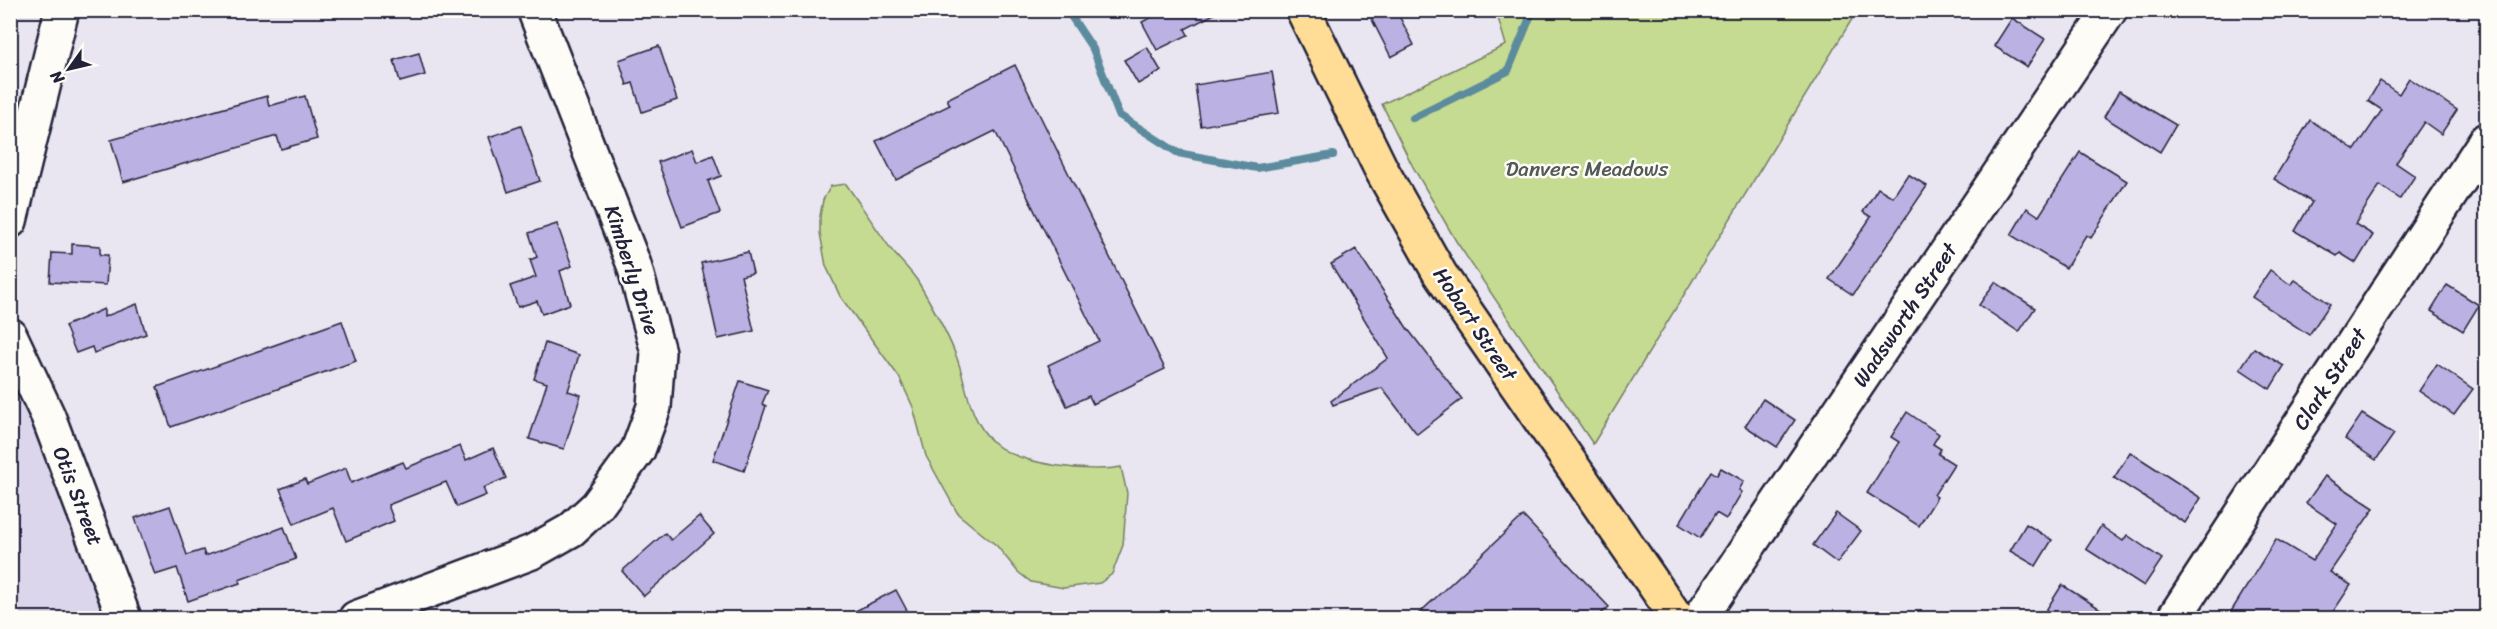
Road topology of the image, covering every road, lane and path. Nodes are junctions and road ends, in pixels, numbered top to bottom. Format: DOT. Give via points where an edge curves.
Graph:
graph roads {
  1 [pos="62,10"];
  2 [pos="1303,10"];
  3 [pos="2110,10"];
  4 [pos="536,14"];
  5 [pos="2487,140"];
  6 [pos="10,221"];
  7 [pos="10,334"];
  8 [pos="20,374"];
  9 [pos="124,618"];
  10 [pos="356,618"];
  11 [pos="1677,618"];
  12 [pos="1700,618"];
  13 [pos="2174,618"];
  1 -- 6 [label="street"];
  2 -- 11 [label="main road, Hobart Street" via="1381,169 1440,274"];
  3 -- 12 [label="street, Wadsworth Street"];
  4 -- 10 [label="street, Kimberly Drive" via="634,265 658,352 654,407 638,450 597,506 570,530 532,552"];
  5 -- 13 [label="street, Clark Street"];
  7 -- 8 [label="street, Otis Street"];
  8 -- 9 [label="street, Otis Street" via="48,416"];
}
